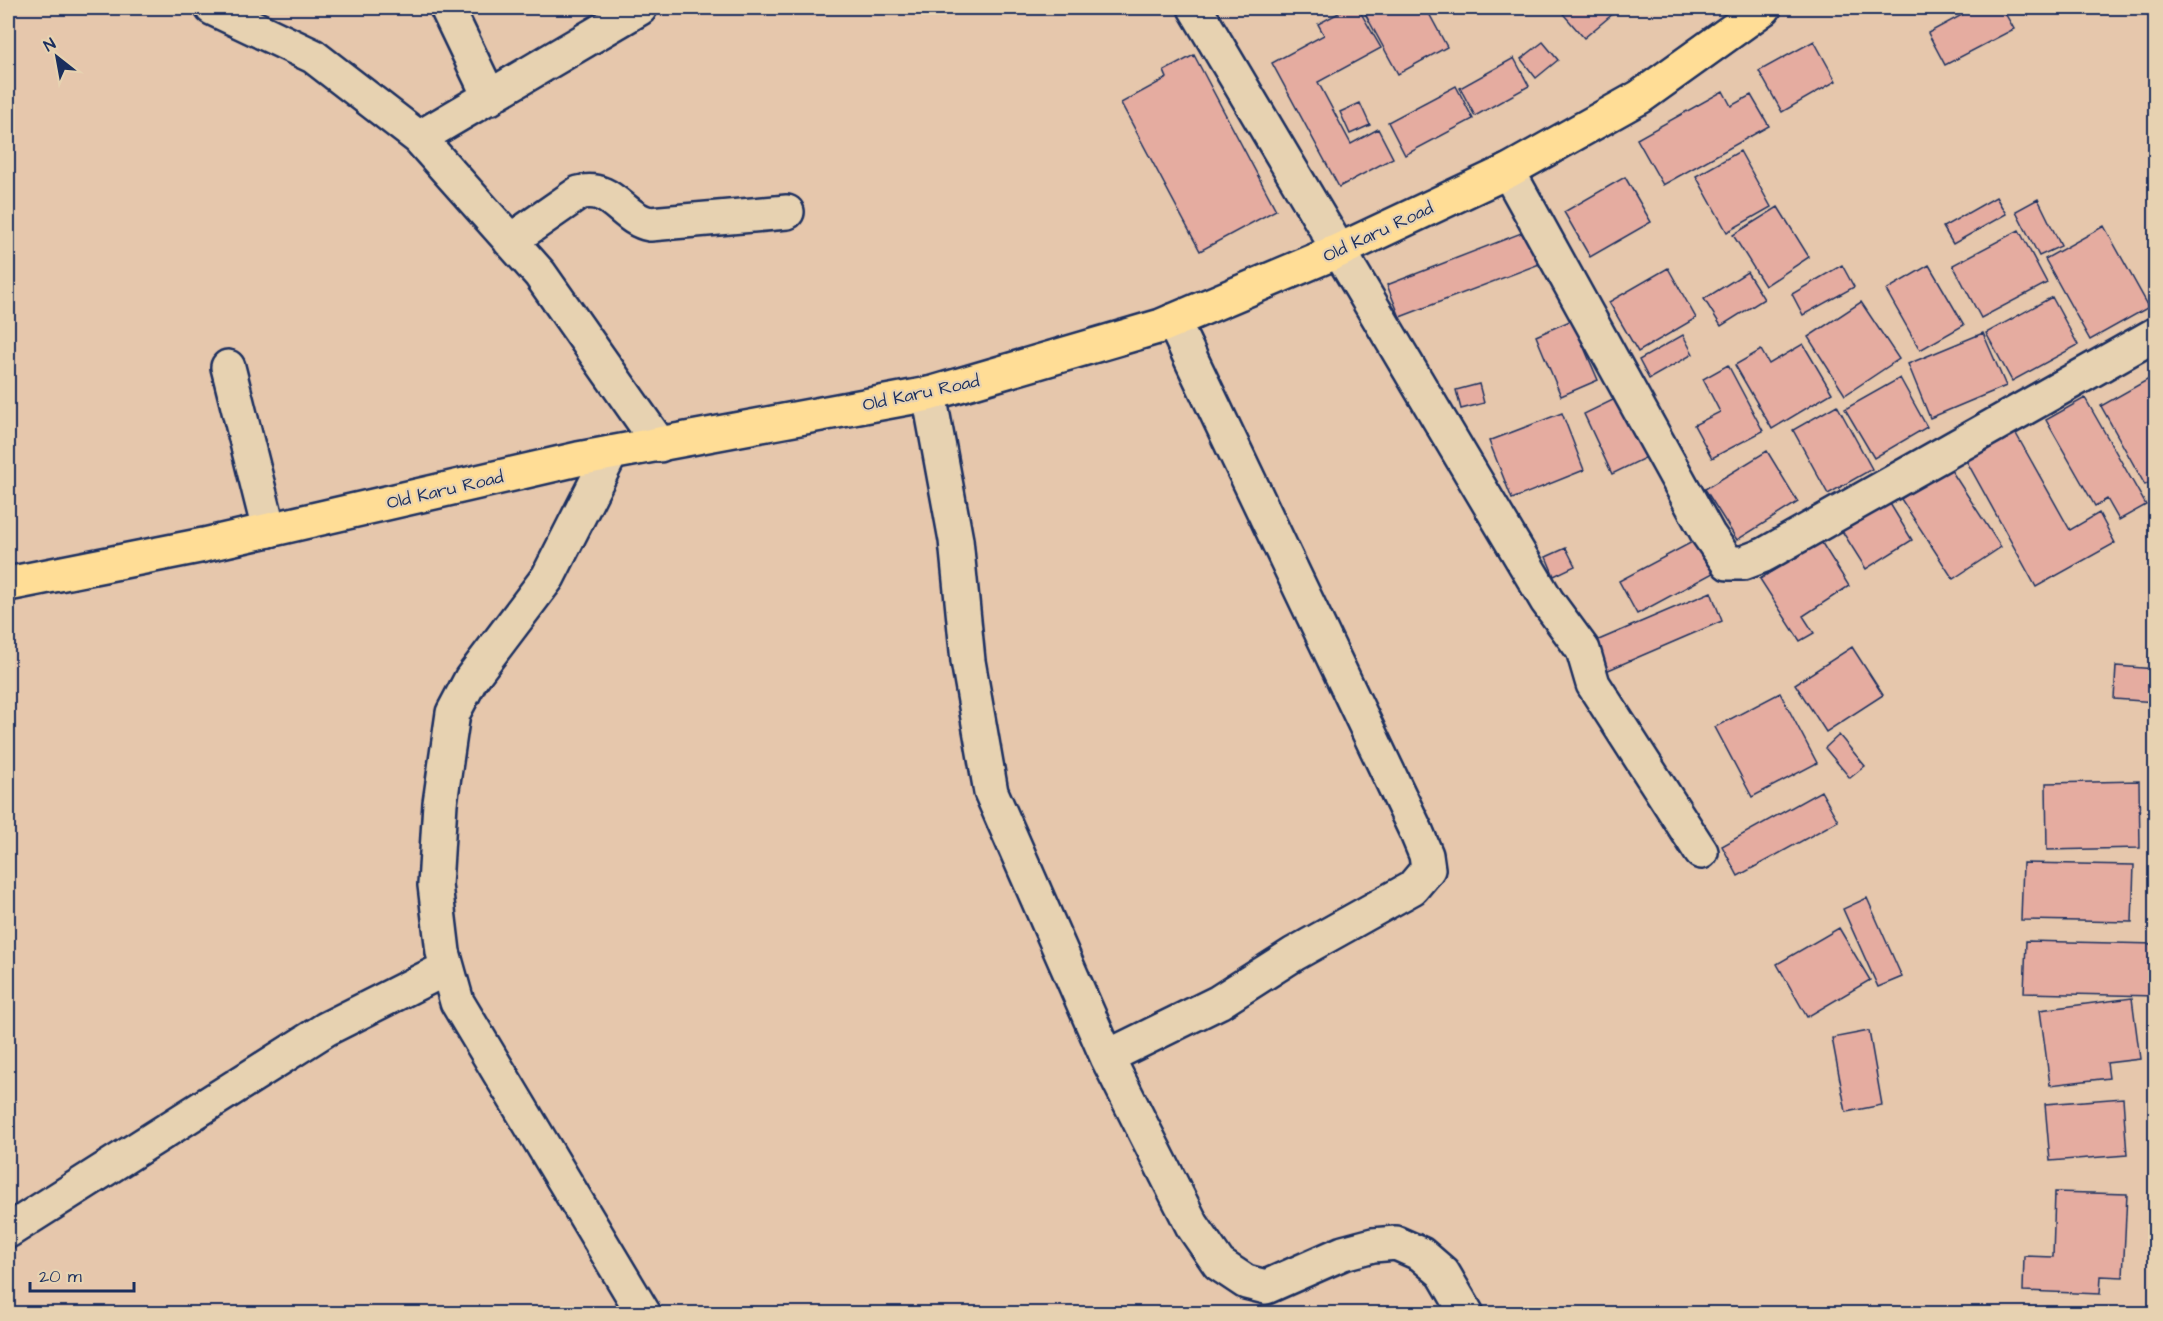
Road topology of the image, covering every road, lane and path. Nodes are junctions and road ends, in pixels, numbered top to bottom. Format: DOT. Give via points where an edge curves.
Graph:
graph roads {
  1 [pos="212,8"];
  2 [pos="447,8"];
  3 [pos="640,8"];
  4 [pos="1195,8"];
  5 [pos="1764,8"];
  6 [pos="490,98"];
  7 [pos="419,138"];
  8 [pos="1508,171"];
  9 [pos="788,212"];
  10 [pos="510,241"];
  11 [pos="1338,251"];
  12 [pos="1173,321"];
  13 [pos="2156,334"];
  14 [pos="228,367"];
  15 [pos="929,394"];
  16 [pos="660,444"];
  17 [pos="611,453"];
  18 [pos="268,530"];
  19 [pos="8,584"];
  20 [pos="1701,852"];
  21 [pos="447,968"];
  22 [pos="1107,1057"];
  23 [pos="8,1231"];
  24 [pos="644,1314"];
  25 [pos="1467,1314"];
  1 -- 7 [label="street" via="313,56"];
  2 -- 6 [label="street"];
  3 -- 6 [label="street"];
  4 -- 11 [label="street"];
  5 -- 8 [label="main road, Old Karu Road" via="1640,97"];
  6 -- 7 [label="street"];
  7 -- 10 [label="street"];
  8 -- 11 [label="main road, Old Karu Road"];
  8 -- 13 [label="street" via="1708,534 1728,562 1743,563 1764,555"];
  9 -- 10 [label="street" via="650,224 638,222 607,195 587,191"];
  10 -- 16 [label="street" via="540,274"];
  11 -- 12 [label="main road, Old Karu Road"];
  11 -- 20 [label="street" via="1547,601 1583,650 1593,684"];
  12 -- 15 [label="main road, Old Karu Road"];
  12 -- 22 [label="street" via="1416,831 1428,869 1412,888 1294,954 1219,1002"];
  14 -- 18 [label="street"];
  15 -- 16 [label="main road, Old Karu Road"];
  15 -- 22 [label="street" via="956,540 968,661 992,792"];
  16 -- 17 [label="main road, Old Karu Road"];
  17 -- 18 [label="main road, Old Karu Road"];
  17 -- 21 [label="street" via="548,577 471,679 453,713 440,803 435,885"];
  18 -- 19 [label="main road, Old Karu Road"];
  21 -- 23 [label="street" via="326,1029"];
  21 -- 24 [label="street" via="457,1002"];
  22 -- 25 [label="street" via="1192,1225 1219,1264 1246,1281 1266,1287 1343,1253 1396,1243 1421,1254 1443,1273"];
}
